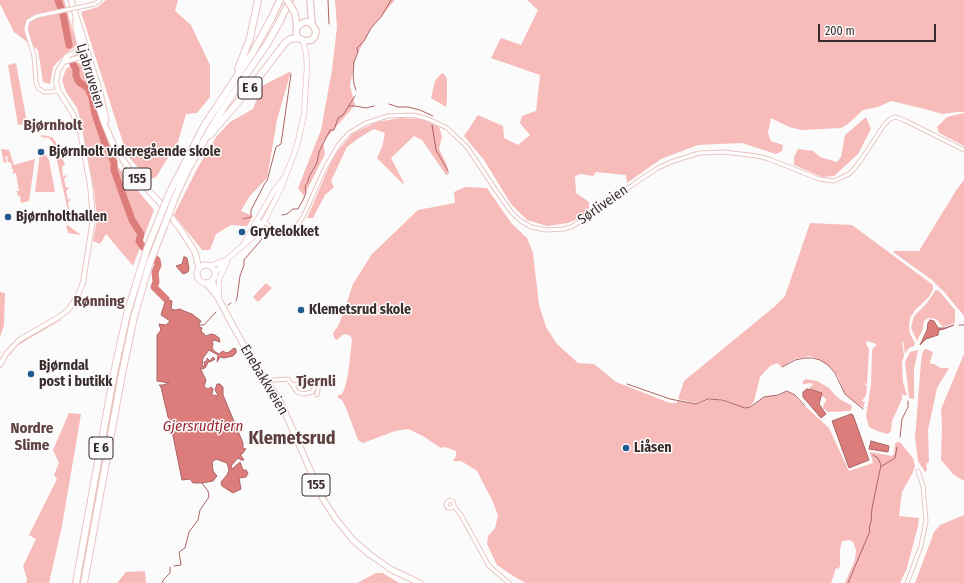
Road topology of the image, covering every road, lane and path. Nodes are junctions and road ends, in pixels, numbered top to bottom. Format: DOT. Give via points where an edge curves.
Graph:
graph roads {
  1 [pos="71,0"];
  2 [pos="100,0"];
  3 [pos="258,0"];
  4 [pos="280,0"];
  5 [pos="287,0"];
  6 [pos="290,0"];
  7 [pos="310,0"];
  8 [pos="295,13"];
  9 [pos="76,18"];
  10 [pos="271,19"];
  11 [pos="280,21"];
  12 [pos="305,22"];
  13 [pos="312,24"];
  14 [pos="298,26"];
  15 [pos="301,39"];
  16 [pos="311,40"];
  17 [pos="81,51"];
  18 [pos="306,52"];
  19 [pos="87,53"];
  20 [pos="82,57"];
  21 [pos="63,62"];
  22 [pos="231,85"];
  23 [pos="58,90"];
  24 [pos="109,134"];
  25 [pos="202,143"];
  26 [pos="964,150"];
  27 [pos="284,178"];
  28 [pos="257,222"];
  29 [pos="264,222"];
  30 [pos="261,227"];
  31 [pos="280,232"];
  32 [pos="242,246"];
  33 [pos="195,252"];
  34 [pos="228,259"];
  35 [pos="208,266"];
  36 [pos="199,268"];
  37 [pos="215,273"];
  38 [pos="212,280"];
  39 [pos="206,283"];
  40 [pos="218,298"];
  41 [pos="0,364"];
  42 [pos="273,380"];
  43 [pos="312,382"];
  44 [pos="292,385"];
  45 [pos="317,395"];
  46 [pos="918,471"];
  47 [pos="454,506"];
  48 [pos="417,582"];
  49 [pos="76,583"];
  50 [pos="84,583"];
  51 [pos="509,583"];
  52 [pos="907,583"];
  1 -- 9 [label="main road, Ljabruveien / 155"];
  2 -- 23 [label="street, bridge" via="95,4 37,16 28,21 26,29 34,56 37,86 48,92"];
  3 -- 22 [label="highway, E 6" via="250,38"];
  4 -- 10 [label="highway, E 6"];
  5 -- 8 [label="highway, bridge"];
  6 -- 11 [label="highway, E 6"];
  7 -- 13 [label="highway"];
  8 -- 12 [label="highway"];
  8 -- 14 [label="highway"];
  9 -- 17 [label="main road, Ljabruveien / 155"];
  9 -- 19 [label="main road, Ljabruveien / 155"];
  10 -- 22 [label="highway, E 6"];
  11 -- 25 [label="highway, E 6"];
  12 -- 13 [label="highway"];
  12 -- 14 [label="highway"];
  13 -- 16 [label="highway" via="316,32"];
  14 -- 15 [label="highway" via="296,32"];
  15 -- 16 [label="highway, E 6"];
  15 -- 18 [label="main road"];
  15 -- 25 [label="highway, E 6" via="290,39 285,43 219,126"];
  16 -- 18 [label="main road"];
  17 -- 19 [label="street"];
  17 -- 20 [label="main road, Ljabruveien / 155"];
  17 -- 21 [label="street" via="68,54"];
  18 -- 27 [label="main road" via="307,80 303,119"];
  19 -- 20 [label="street"];
  19 -- 24 [label="main road, Ljabruveien / 155"];
  20 -- 21 [label="street"];
  20 -- 24 [label="main road, Ljabruveien / 155"];
  21 -- 23 [label="street" via="57,74"];
  22 -- 49 [label="highway, E 6, bridge" via="204,126 170,192 145,255 127,314 114,372"];
  23 -- 41 [label="street" via="73,114 82,136 92,201 83,282 69,309 60,317 19,340"];
  24 -- 33 [label="main road, Ljabruveien / 155" via="124,162 182,230"];
  25 -- 50 [label="highway, E 6, bridge" via="176,195 150,264 134,317"];
  26 -- 31 [label="street, Sørliveien" via="895,117 884,124 854,169 834,181 819,179 757,156 724,152 700,153 671,162 652,172 571,227 546,230 531,227 512,213 467,147 447,128 413,115 388,116 366,122 346,136 330,158 303,218 297,226"];
  27 -- 28 [label="main road"];
  27 -- 29 [label="main road"];
  28 -- 29 [label="street"];
  28 -- 30 [label="street"];
  28 -- 32 [label="main road"];
  29 -- 30 [label="main road"];
  29 -- 31 [label="street"];
  30 -- 31 [label="street"];
  30 -- 32 [label="main road" via="250,241"];
  32 -- 34 [label="main road"];
  33 -- 35 [label="main road, Ljabruveien / 155"];
  33 -- 36 [label="main road, Ljabruveien / 155"];
  34 -- 35 [label="main road"];
  34 -- 37 [label="main road"];
  34 -- 40 [label="main road" via="219,279"];
  35 -- 36 [label="main road"];
  35 -- 37 [label="main road, 155"];
  36 -- 39 [label="main road, Enebakkveien / 155" via="196,274 198,280"];
  37 -- 38 [label="main road"];
  38 -- 39 [label="main road"];
  38 -- 40 [label="main road, Enebakkveien / 155"];
  39 -- 40 [label="main road, Enebakkveien / 155"];
  40 -- 48 [label="main road, Enebakkveien / 155" via="246,349 281,403 320,493 336,519 353,540 369,554 392,570"];
  42 -- 44 [label="street" via="287,378"];
  43 -- 44 [label="street"];
  44 -- 45 [label="street" via="298,392 306,394 312,392 318,384"];
  46 -- 52 [label="street" via="923,486 926,521 921,546"];
  47 -- 51 [label="street" via="489,566"];
}
